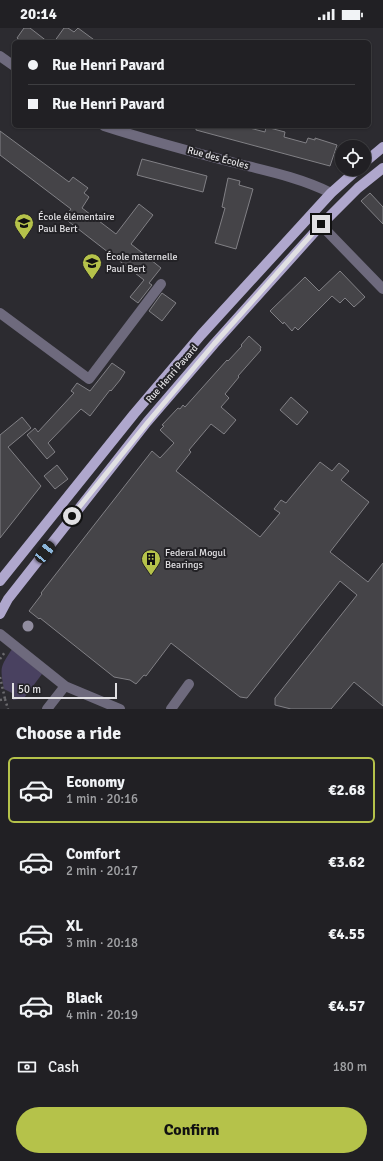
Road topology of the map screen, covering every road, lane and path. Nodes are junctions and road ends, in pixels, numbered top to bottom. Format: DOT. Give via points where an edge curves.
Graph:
graph roads {
  1 [pos="0,56"];
  2 [pos="12,65"];
  3 [pos="110,128"];
  4 [pos="383,147"];
  5 [pos="371,157"];
  6 [pos="383,168"];
  7 [pos="350,176"];
  8 [pos="331,193"];
  9 [pos="321,224"];
  10 [pos="161,284"];
  11 [pos="383,289"];
  12 [pos="0,313"];
  13 [pos="1,579"];
  14 [pos="0,614"];
  15 [pos="0,634"];
  16 [pos="0,677"];
  17 [pos="189,684"];
  18 [pos="65,686"];
  19 [pos="5,699"];
  20 [pos="0,700"];
  21 [pos="8,709"];
  22 [pos="47,709"];
  23 [pos="120,709"];
  24 [pos="171,709"];
  1 -- 2 [label="street"];
  3 -- 8 [label="street, Rue des Écoles" via="165,145 279,174"];
  4 -- 5 [label="main road"];
  6 -- 9 [label="main road, Rue Henri Pavard"];
  7 -- 8 [label="main road, Rue Henri Pavard"];
  8 -- 13 [label="main road, Rue Henri Pavard" via="190,347"];
  9 -- 11 [label="street"];
  9 -- 14 [label="main road, Rue Henri Pavard" via="148,422 8,599"];
  10 -- 12 [label="street" via="89,379"];
  15 -- 18 [label="street"];
  16 -- 19 [label="path"];
  17 -- 24 [label="street"];
  18 -- 22 [label="street"];
  18 -- 23 [label="street"];
  19 -- 20 [label="path"];
  19 -- 21 [label="path"];
}
